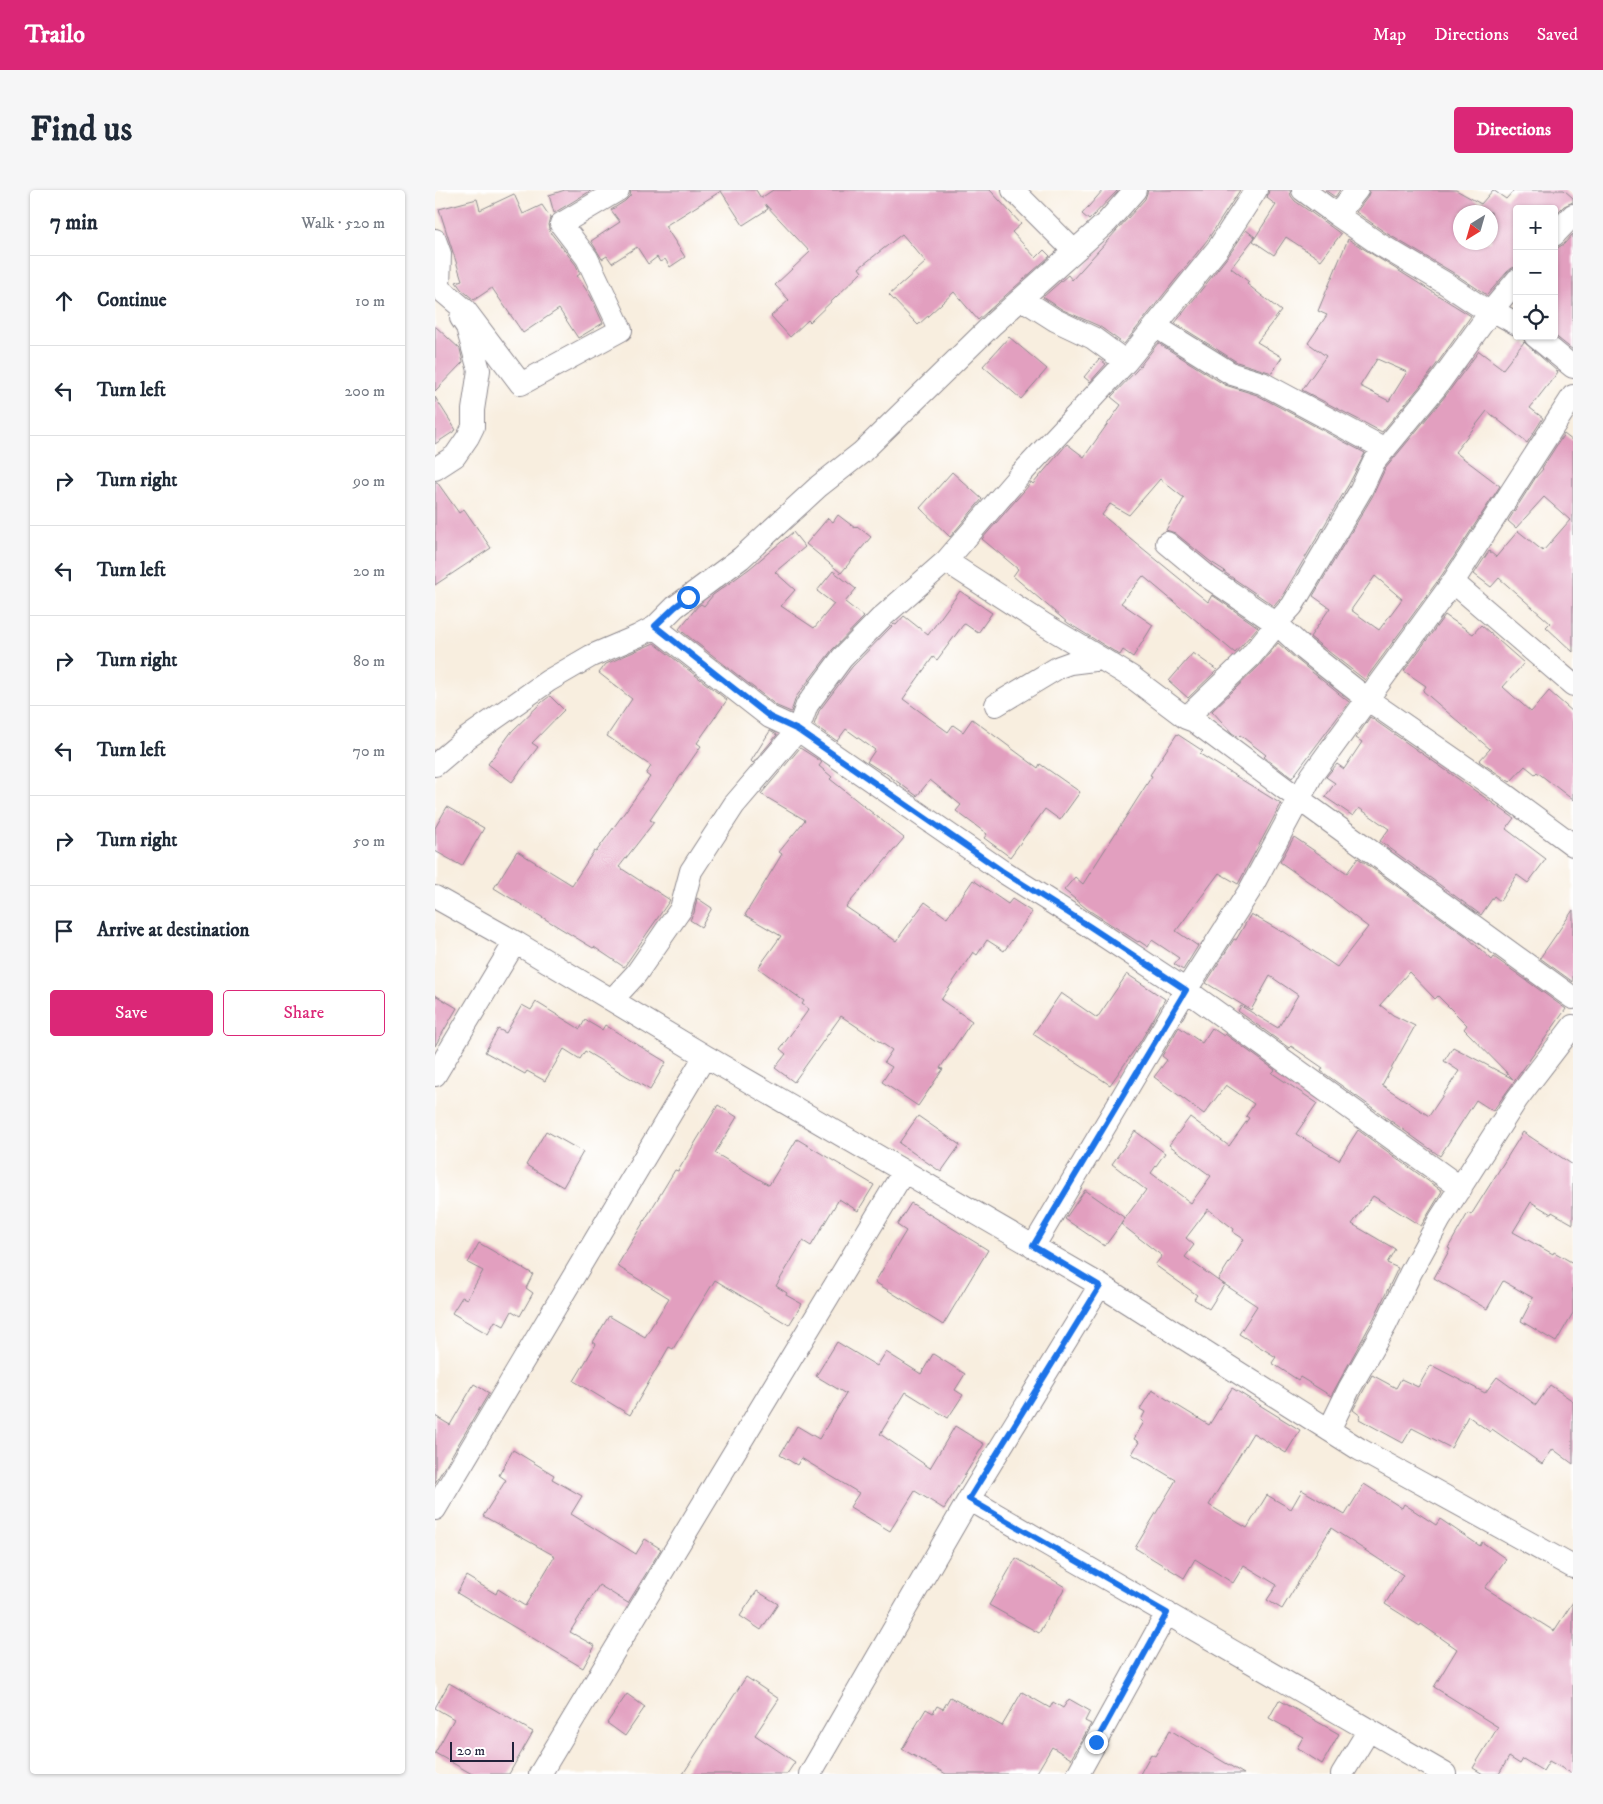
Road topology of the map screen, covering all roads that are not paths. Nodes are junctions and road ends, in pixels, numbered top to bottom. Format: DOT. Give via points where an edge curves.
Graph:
graph roads {
  1 [pos="618,190"];
  2 [pos="1013,190"];
  3 [pos="1135,190"];
  4 [pos="1257,190"];
  5 [pos="1303,190"];
  6 [pos="1357,190"];
  7 [pos="1337,215"];
  8 [pos="1573,215"];
  9 [pos="1558,231"];
  10 [pos="435,240"];
  11 [pos="1074,251"];
  12 [pos="1513,285"];
  13 [pos="1021,299"];
  14 [pos="454,300"];
  15 [pos="1492,310"];
  16 [pos="1513,322"];
  17 [pos="1155,326"];
  18 [pos="1540,340"];
  19 [pos="1126,362"];
  20 [pos="1573,367"];
  21 [pos="1573,396"];
  22 [pos="1385,449"];
  23 [pos="435,469"];
  24 [pos="1167,543"];
  25 [pos="946,561"];
  26 [pos="1453,582"];
  27 [pos="1277,624"];
  28 [pos="655,626"];
  29 [pos="1103,659"];
  30 [pos="1573,685"];
  31 [pos="1367,699"];
  32 [pos="996,705"];
  33 [pos="1186,718"];
  34 [pos="798,730"];
  35 [pos="435,765"];
  36 [pos="1299,799"];
  37 [pos="1573,845"];
  38 [pos="435,897"];
  39 [pos="515,942"];
  40 [pos="1186,990"];
  41 [pos="1573,998"];
  42 [pos="612,1000"];
  43 [pos="1573,1026"];
  44 [pos="705,1056"];
  45 [pos="435,1074"];
  46 [pos="904,1171"];
  47 [pos="1461,1188"];
  48 [pos="1033,1246"];
  49 [pos="1100,1286"];
  50 [pos="1329,1430"];
  51 [pos="969,1499"];
  52 [pos="435,1509"];
  53 [pos="1573,1567"];
  54 [pos="1167,1613"];
  55 [pos="1369,1730"];
  56 [pos="540,1774"];
  57 [pos="810,1774"];
  58 [pos="1078,1774"];
  59 [pos="1341,1774"];
  60 [pos="1445,1774"];
  1 -- 14 [label="street" via="561,224 587,258 621,330 521,384"];
  2 -- 11 [label="street"];
  3 -- 11 [label="street" via="1107,222"];
  4 -- 17 [label="street" via="1219,247"];
  5 -- 7 [label="street"];
  6 -- 7 [label="street"];
  7 -- 15 [label="street" via="1484,309"];
  8 -- 9 [label="street"];
  10 -- 14 [label="street" via="440,254 439,288"];
  11 -- 13 [label="street"];
  12 -- 15 [label="street"];
  13 -- 19 [label="street" via="1093,338"];
  13 -- 28 [label="street" via="861,453 819,486 741,558"];
  14 -- 23 [label="street" via="454,308 467,327 479,370 473,426 455,456"];
  15 -- 16 [label="street"];
  15 -- 22 [label="street" via="1436,387"];
  17 -- 19 [label="street"];
  17 -- 22 [label="street" via="1231,374 1262,383"];
  18 -- 20 [label="street"];
  19 -- 25 [label="street"];
  21 -- 26 [label="street"];
  22 -- 27 [label="street" via="1328,549"];
  24 -- 27 [label="street" via="1208,577"];
  25 -- 29 [label="street"];
  25 -- 34 [label="street" via="881,618 843,658 807,705"];
  26 -- 30 [label="street"];
  26 -- 31 [label="street"];
  27 -- 31 [label="street"];
  27 -- 33 [label="street" via="1250,657"];
  28 -- 34 [label="street" via="770,717"];
  28 -- 35 [label="street" via="548,680"];
  29 -- 32 [label="street" via="1059,666"];
  29 -- 33 [label="street"];
  31 -- 36 [label="street" via="1312,775"];
  31 -- 37 [label="street"];
  33 -- 36 [label="street" via="1195,721"];
  34 -- 40 [label="street" via="1002,871"];
  34 -- 42 [label="street" via="734,805 691,871 681,909 636,974"];
  36 -- 40 [label="street" via="1250,890"];
  36 -- 41 [label="street"];
  38 -- 39 [label="street"];
  39 -- 42 [label="street"];
  39 -- 45 [label="street"];
  40 -- 47 [label="street"];
  40 -- 48 [label="street"];
  42 -- 44 [label="street"];
  43 -- 47 [label="street" via="1517,1099"];
  44 -- 46 [label="street"];
  44 -- 52 [label="street"];
  46 -- 48 [label="street"];
  46 -- 56 [label="street"];
  47 -- 50 [label="street" via="1411,1272"];
  48 -- 49 [label="street"];
  49 -- 50 [label="street"];
  49 -- 51 [label="street"];
  50 -- 53 [label="street"];
  51 -- 54 [label="street"];
  51 -- 57 [label="street"];
  54 -- 55 [label="street"];
  54 -- 58 [label="street"];
  55 -- 59 [label="street"];
  55 -- 60 [label="street"];
}
